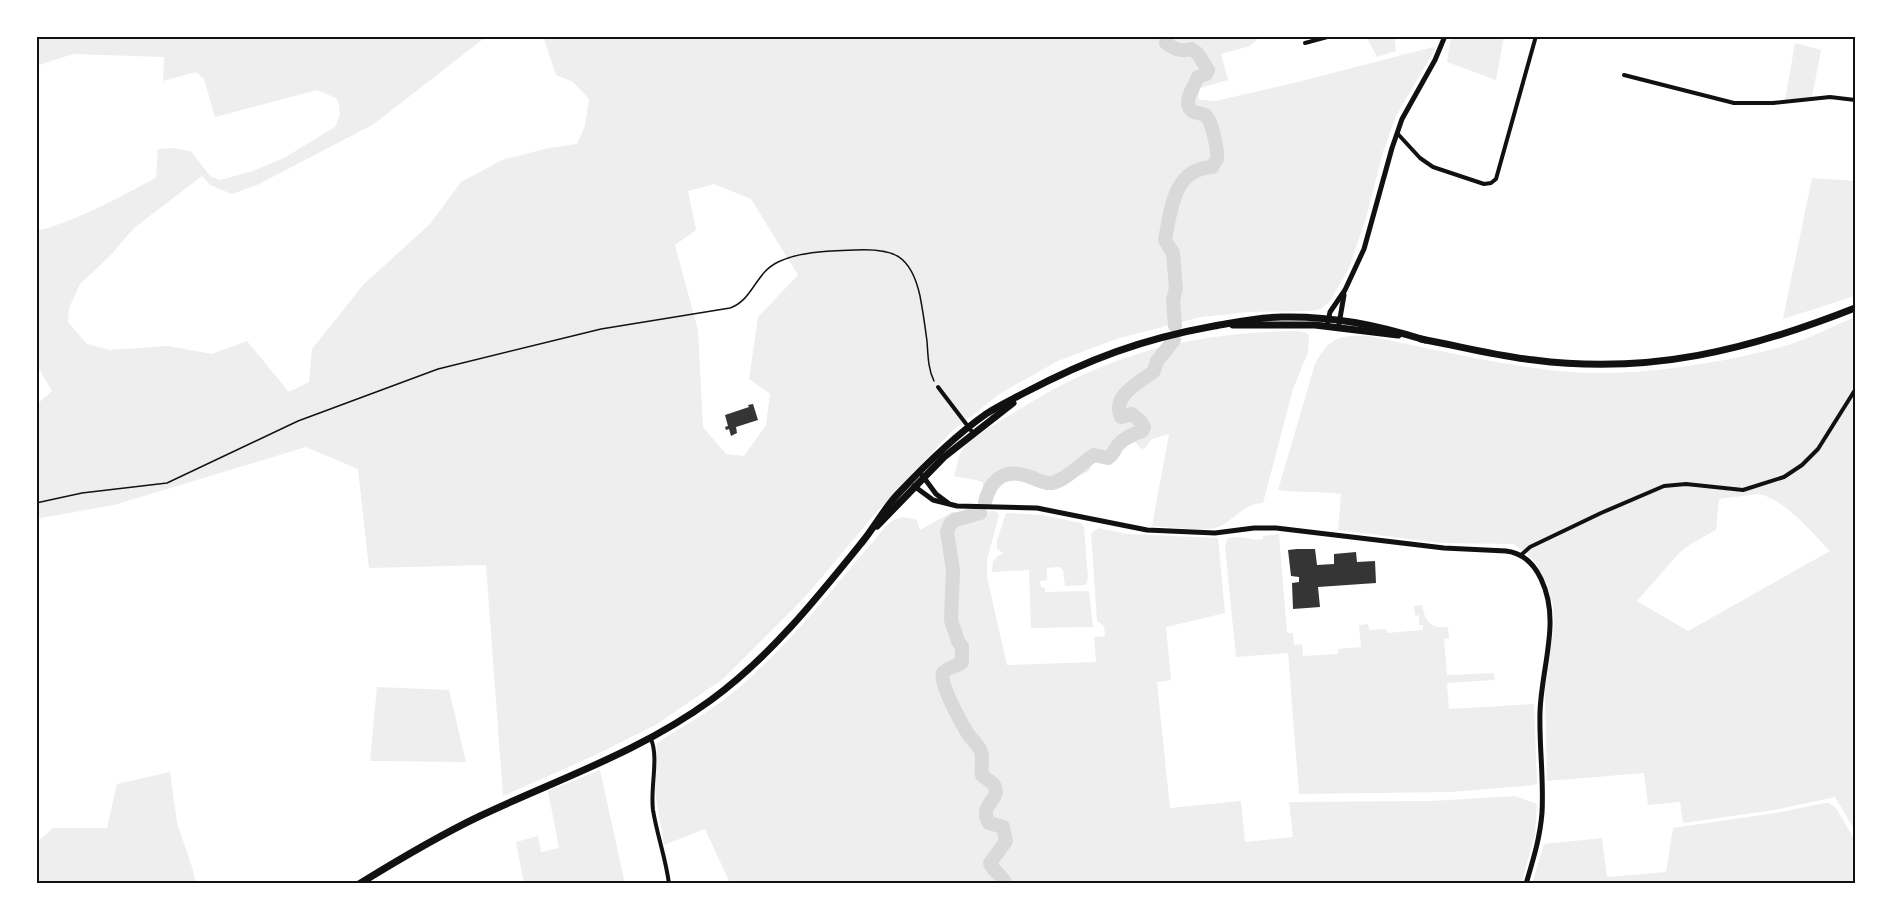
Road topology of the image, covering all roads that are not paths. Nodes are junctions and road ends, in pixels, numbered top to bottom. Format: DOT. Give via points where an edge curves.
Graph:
graph roads {
  1 [pos="1331,36"];
  2 [pos="1445,36"];
  3 [pos="1536,36"];
  4 [pos="1305,43"];
  5 [pos="1624,75"];
  6 [pos="1855,100"];
  7 [pos="1396,133"];
  8 [pos="1345,290"];
  9 [pos="1855,308"];
  10 [pos="1327,322"];
  11 [pos="1339,323"];
  12 [pos="938,387"];
  13 [pos="1855,390"];
  14 [pos="971,430"];
  15 [pos="921,475"];
  16 [pos="912,485"];
  17 [pos="950,504"];
  18 [pos="1521,555"];
  19 [pos="651,739"];
  20 [pos="358,884"];
  21 [pos="669,884"];
  22 [pos="1526,884"];
  1 -- 4 [label="street"];
  2 -- 7 [label="street"];
  3 -- 7 [label="street" via="1496,178 1491,183 1433,168"];
  5 -- 6 [label="street" via="1734,104 1830,97"];
  7 -- 8 [label="street" via="1366,241"];
  8 -- 10 [label="street"];
  8 -- 11 [label="street"];
  9 -- 11 [label="main road" via="1756,344 1654,363 1590,365 1536,361"];
  10 -- 11 [label="main road"];
  10 -- 14 [label="main road" via="1216,326 1119,349 1062,373 987,413"];
  12 -- 14 [label="street"];
  13 -- 18 [label="street" via="1818,449 1784,477 1743,490 1682,484 1660,488 1530,547"];
  14 -- 15 [label="main road"];
  15 -- 16 [label="main road"];
  15 -- 17 [label="street"];
  16 -- 17 [label="street" via="929,498"];
  16 -- 19 [label="main road" via="886,507 865,538 758,660 714,698"];
  17 -- 18 [label="street" via="1037,508 1167,532 1267,528"];
  18 -- 22 [label="street" via="1539,574 1550,622 1540,707 1541,828"];
  19 -- 20 [label="main road" via="478,817"];
  19 -- 21 [label="street" via="654,810"];
}
